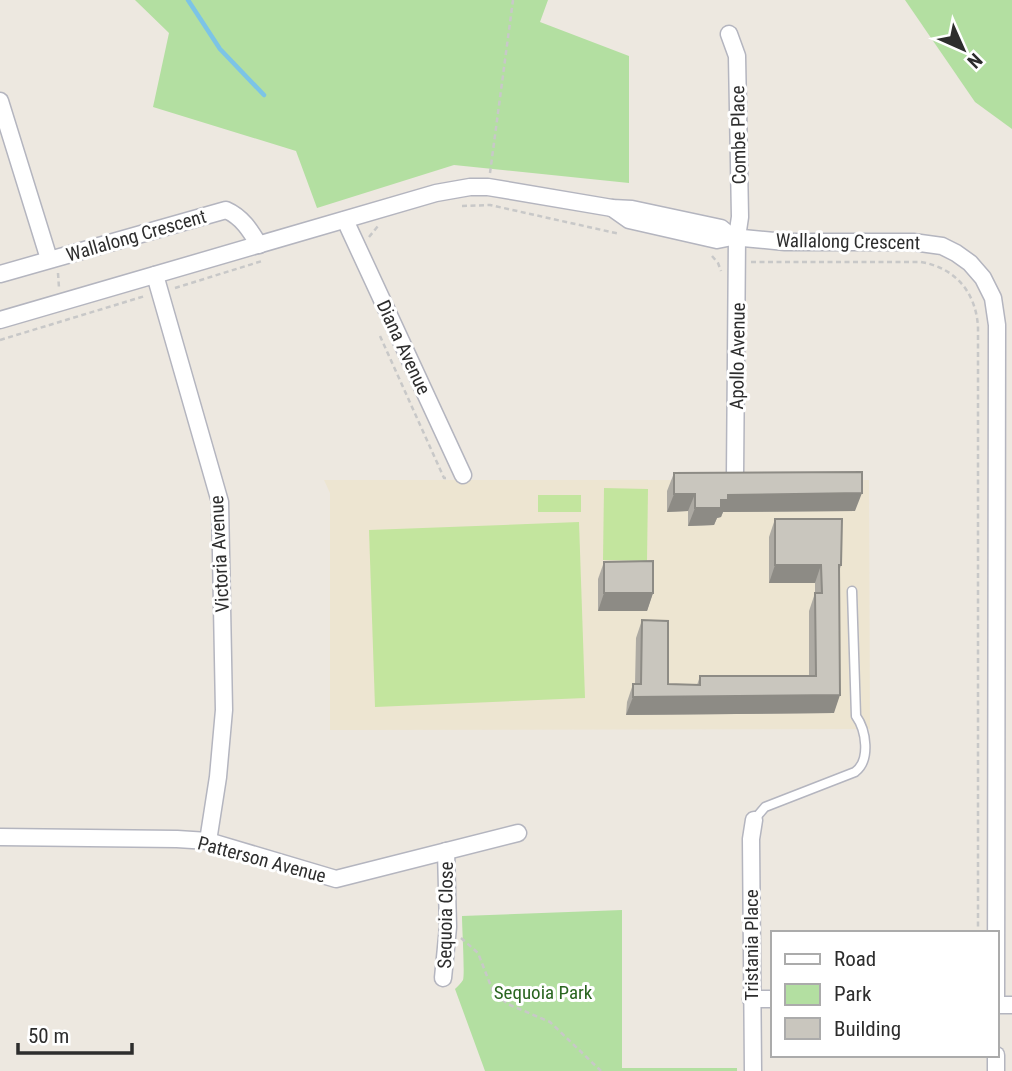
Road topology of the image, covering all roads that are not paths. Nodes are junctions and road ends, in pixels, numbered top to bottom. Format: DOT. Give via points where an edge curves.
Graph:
graph roads {
  1 [pos="729,34"];
  2 [pos="0,101"];
  3 [pos="345,220"];
  4 [pos="735,237"];
  5 [pos="259,245"];
  6 [pos="53,258"];
  7 [pos="0,274"];
  8 [pos="155,275"];
  9 [pos="0,320"];
  10 [pos="463,475"];
  11 [pos="735,476"];
  12 [pos="1004,508"];
  13 [pos="852,591"];
  14 [pos="1004,759"];
  15 [pos="754,820"];
  16 [pos="518,833"];
  17 [pos="0,837"];
  18 [pos="208,841"];
  19 [pos="446,851"];
  20 [pos="998,942"];
  21 [pos="443,978"];
  22 [pos="751,999"];
  23 [pos="771,999"];
  24 [pos="752,1071"];
  1 -- 4 [label="street, Combe Place" via="737,56 740,217"];
  2 -- 6 [label="street"];
  3 -- 4 [label="street, Wallalong Crescent" via="436,192 488,187 632,209 721,228"];
  3 -- 5 [label="street, Wallalong Crescent"];
  3 -- 10 [label="street, Diana Avenue"];
  4 -- 11 [label="street, Apollo Avenue"];
  4 -- 12 [label="street, Wallalong Crescent" via="928,243 970,263 983,278 996,311"];
  5 -- 6 [label="street, Wallalong Crescent" via="236,214 226,210"];
  5 -- 8 [label="street, Wallalong Crescent"];
  6 -- 7 [label="street, Wallalong Crescent"];
  8 -- 9 [label="street, Wallalong Crescent"];
  8 -- 18 [label="street, Victoria Avenue" via="220,502 224,710"];
  12 -- 14 [label="street, Wallalong Crescent"];
  13 -- 15 [label="lane" via="862,767 765,807"];
  14 -- 20 [label="street, Wallalong Crescent"];
  15 -- 22 [label="street, Tristania Place"];
  16 -- 19 [label="street, Patterson Avenue"];
  17 -- 18 [label="street, Patterson Avenue"];
  18 -- 19 [label="street, Patterson Avenue" via="336,879"];
  19 -- 21 [label="street, Sequoia Close" via="448,927"];
  22 -- 23 [label="street"];
  22 -- 24 [label="street, Tristania Place"];
}
